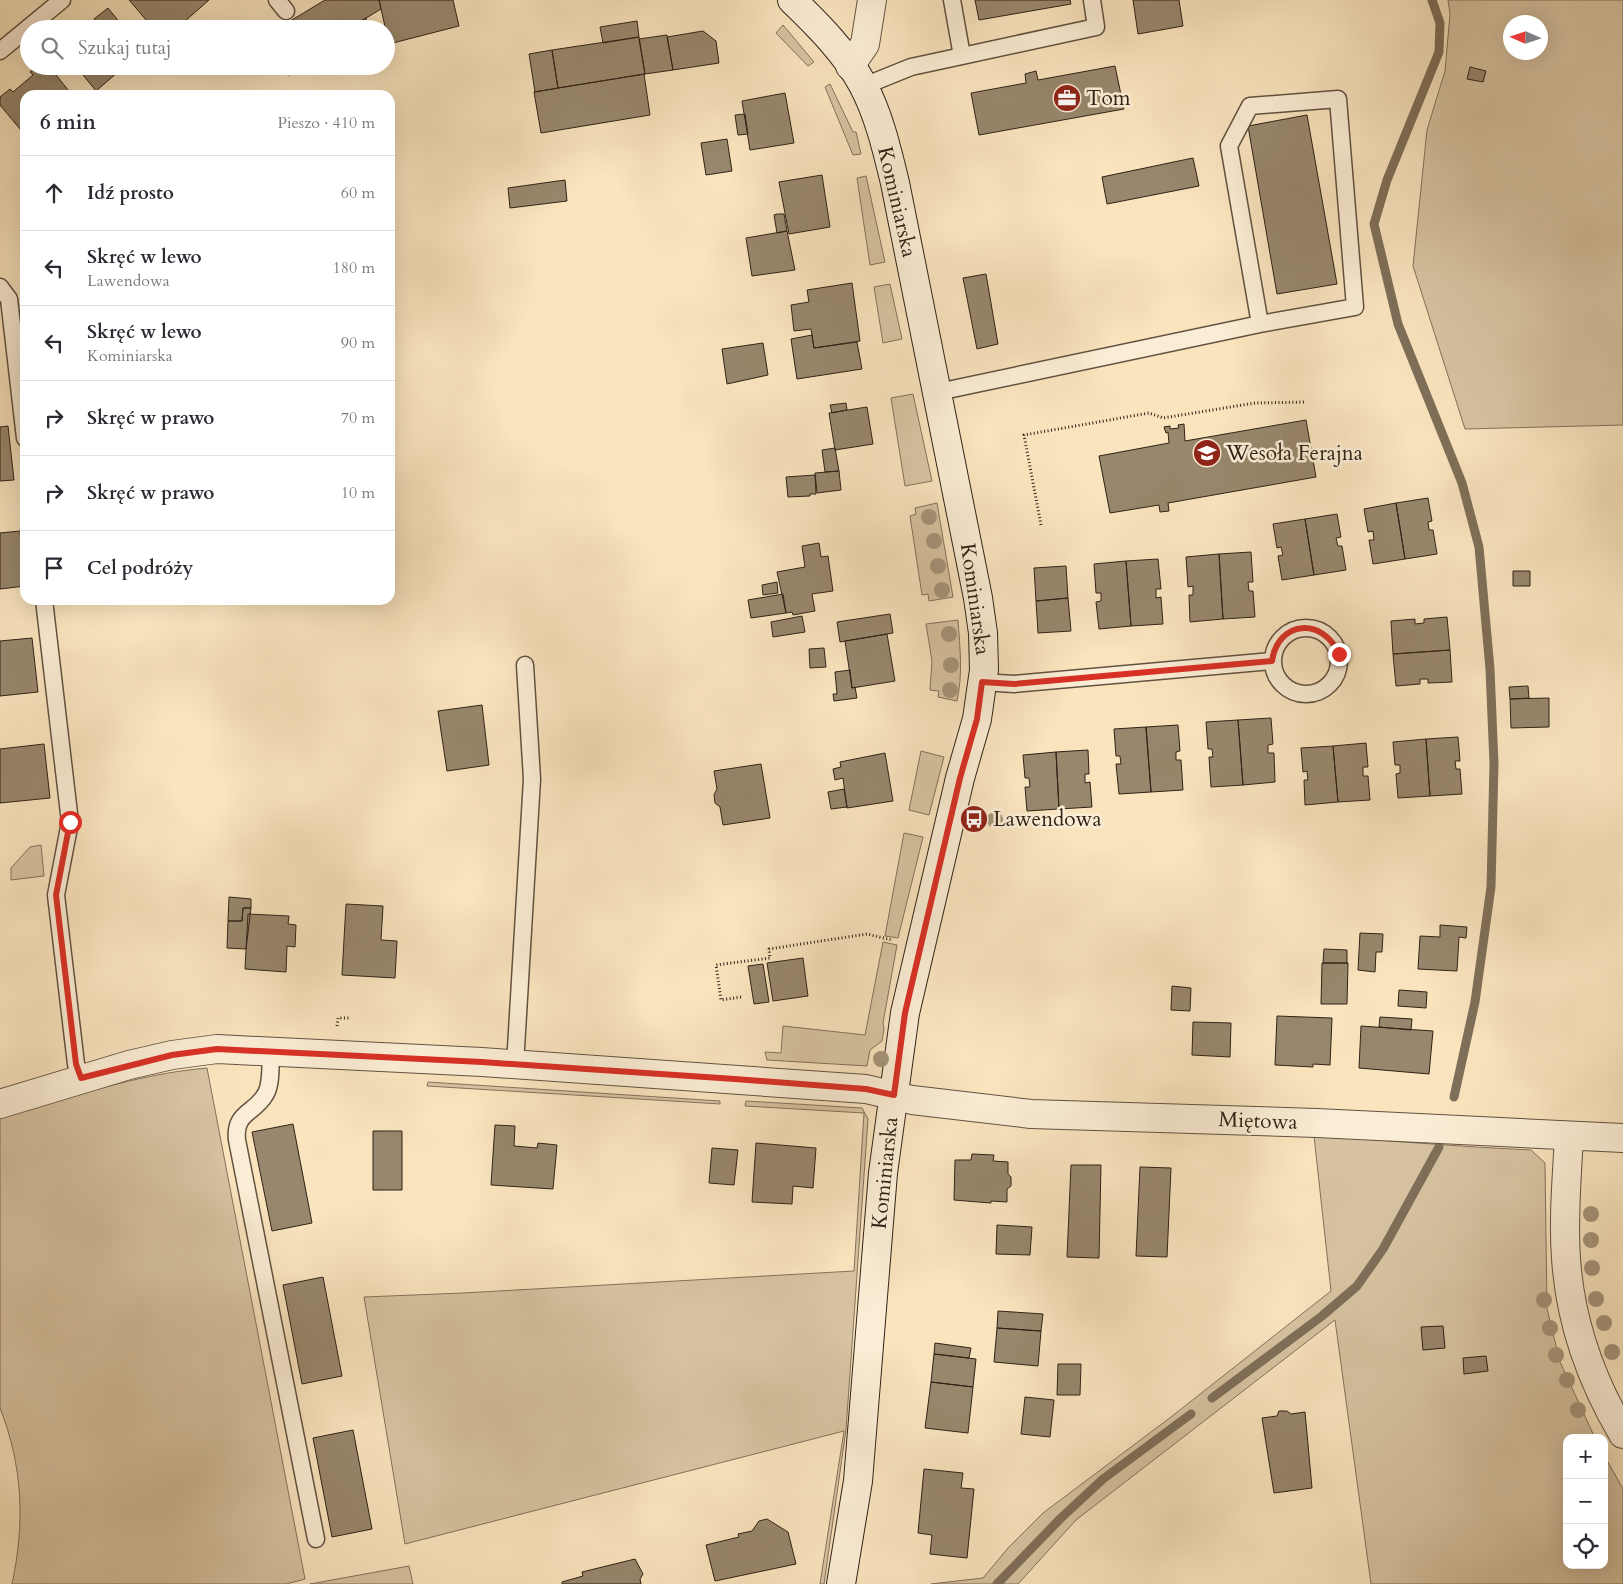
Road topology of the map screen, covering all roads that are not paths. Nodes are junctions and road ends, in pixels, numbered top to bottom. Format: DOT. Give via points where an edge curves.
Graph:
graph roads {
  1 [pos="62,0"];
  2 [pos="792,0"];
  3 [pos="872,0"];
  4 [pos="952,0"];
  5 [pos="1092,0"];
  6 [pos="38,20"];
  7 [pos="20,35"];
  8 [pos="0,51"];
  9 [pos="962,56"];
  10 [pos="857,76"];
  11 [pos="0,287"];
  12 [pos="1260,324"];
  13 [pos="938,392"];
  14 [pos="20,395"];
  15 [pos="45,605"];
  16 [pos="1272,661"];
  17 [pos="525,665"];
  18 [pos="982,682"];
  19 [pos="271,1052"];
  20 [pos="515,1065"];
  21 [pos="81,1078"];
  22 [pos="894,1095"];
  23 [pos="0,1104"];
  24 [pos="1569,1136"];
  25 [pos="1623,1138"];
  26 [pos="1623,1434"];
  27 [pos="316,1539"];
  28 [pos="841,1584"];
  1 -- 6 [label="lane"];
  2 -- 10 [label="street, Kominiarska" via="836,46"];
  3 -- 10 [label="street"];
  4 -- 9 [label="lane"];
  5 -- 9 [label="lane" via="1096,27"];
  7 -- 8 [label="lane"];
  9 -- 10 [label="lane"];
  10 -- 13 [label="street, Kominiarska" via="885,144 895,183"];
  11 -- 14 [label="lane" via="9,300"];
  12 -- 12 [label="lane" via="1229,146 1250,106 1338,99 1355,307"];
  12 -- 13 [label="lane"];
  13 -- 18 [label="street, Kominiarska" via="979,602 984,655"];
  15 -- 21 [label="lane" via="70,822 56,895 76,1064"];
  16 -- 16 [label="lane" via="1278,679 1286,688 1297,694 1309,695 1330,685 1340,665 1337,648 1327,635 1306,628 1286,634 1277,644"];
  16 -- 18 [label="lane" via="1014,684"];
  17 -- 20 [label="lane" via="532,779"];
  18 -- 22 [label="street, Kominiarska" via="977,719 905,1013"];
  19 -- 20 [label="street"];
  19 -- 21 [label="street" via="217,1049 172,1055"];
  19 -- 27 [label="lane" via="265,1097 239,1120 236,1140"];
  20 -- 22 [label="street" via="866,1089"];
  21 -- 23 [label="street"];
  22 -- 24 [label="street, Miętowa" via="963,1108 1031,1114 1317,1123"];
  22 -- 28 [label="street, Kominiarska" via="884,1173 858,1481"];
  24 -- 25 [label="street, Miętowa"];
  24 -- 26 [label="street" via="1566,1258 1573,1311 1586,1358"];
}
